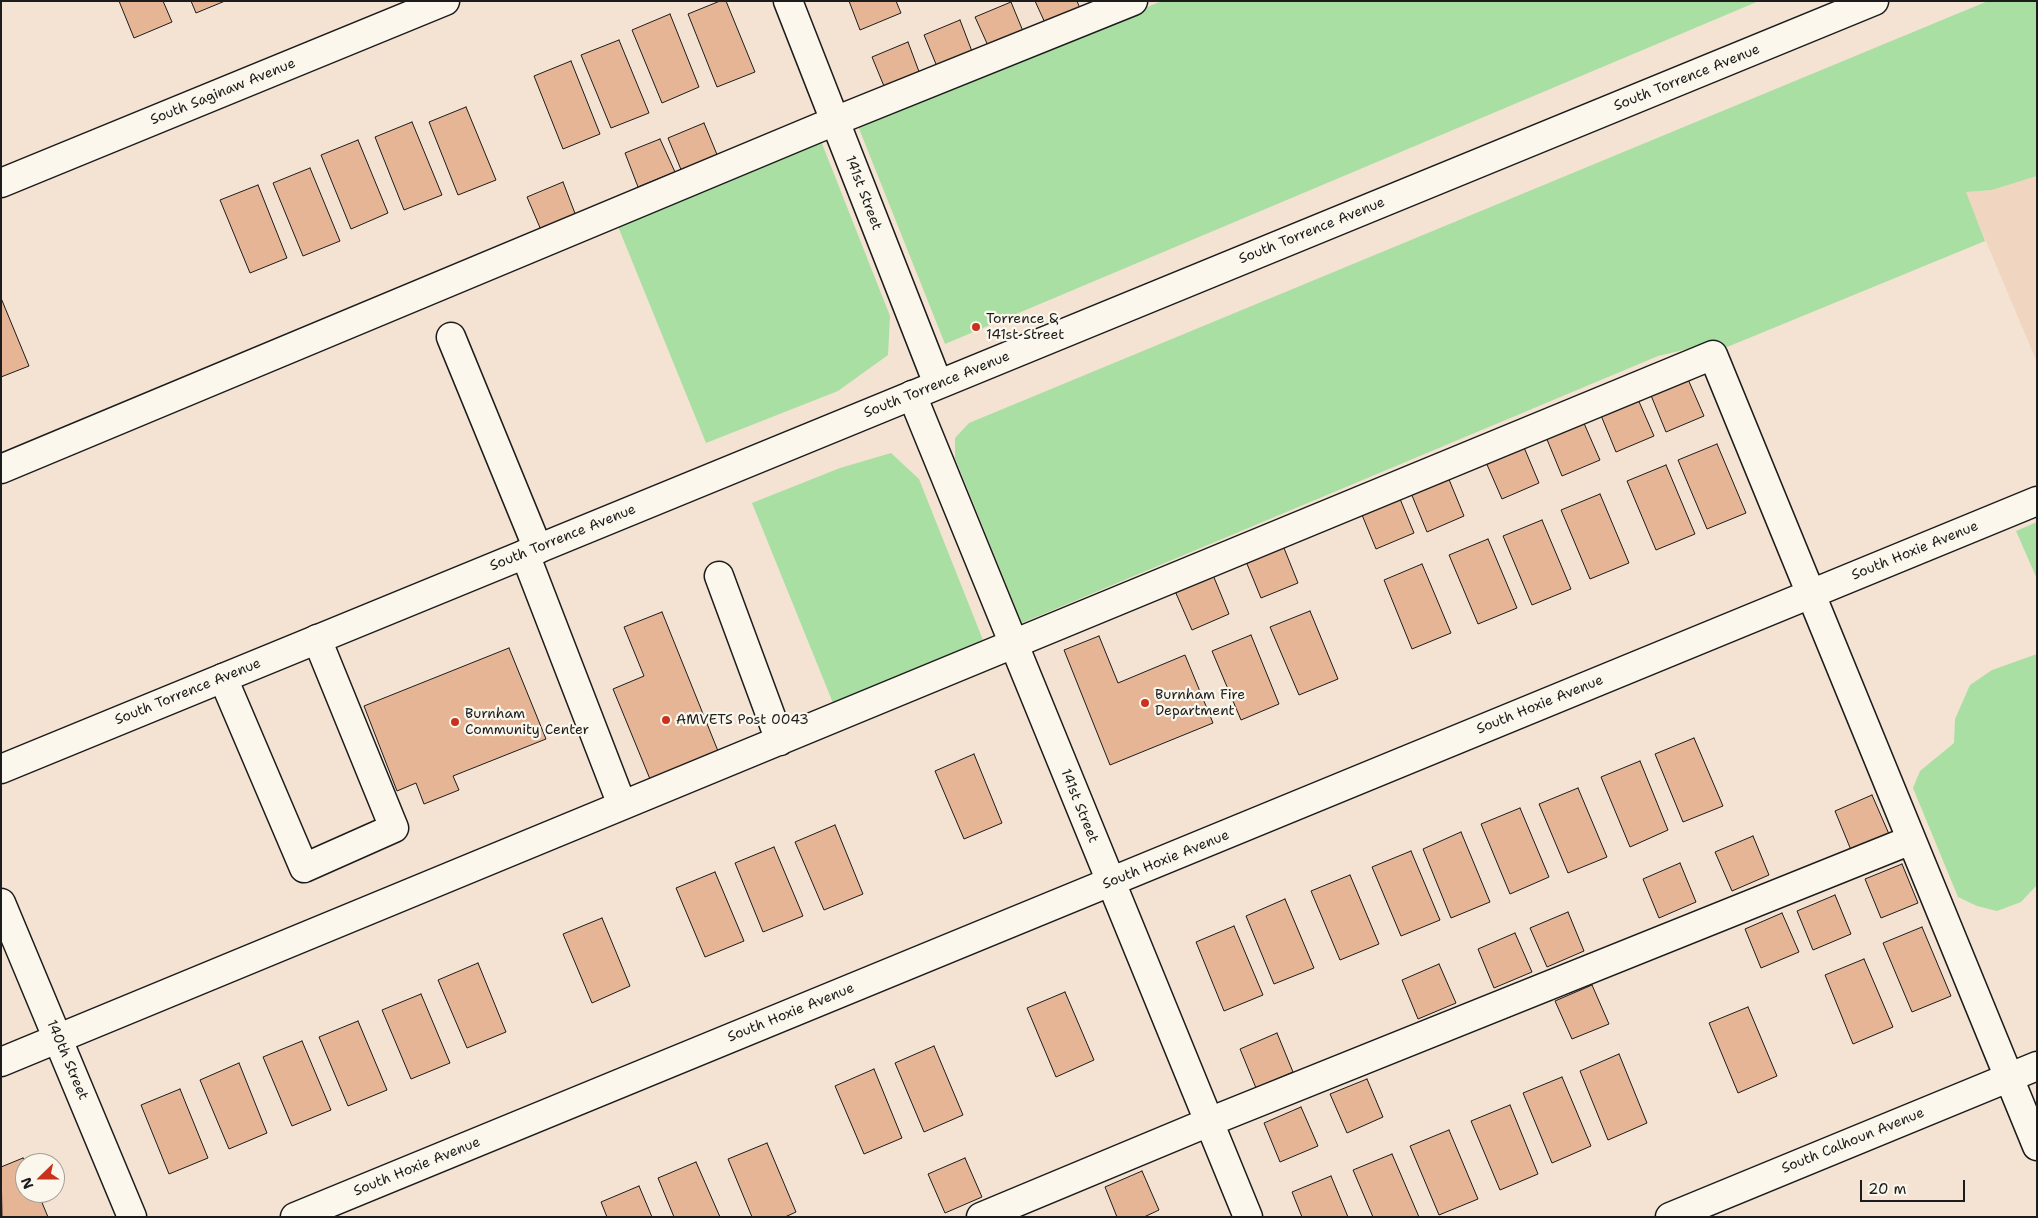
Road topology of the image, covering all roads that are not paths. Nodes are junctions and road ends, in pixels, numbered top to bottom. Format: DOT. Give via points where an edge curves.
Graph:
graph roads {
  1 [pos="445,1"];
  2 [pos="788,1"];
  3 [pos="1133,1"];
  4 [pos="1874,1"];
  5 [pos="835,121"];
  6 [pos="1,183"];
  7 [pos="451,337"];
  8 [pos="938,384"];
  9 [pos="912,395"];
  10 [pos="1,469"];
  11 [pos="2037,501"];
  12 [pos="531,551"];
  13 [pos="719,576"];
  14 [pos="1810,593"];
  15 [pos="317,639"];
  16 [pos="1012,644"];
  17 [pos="223,678"];
  18 [pos="780,741"];
  19 [pos="1,769"];
  20 [pos="622,805"];
  21 [pos="1911,840"];
  22 [pos="1111,882"];
  23 [pos="1,903"];
  24 [pos="58,1038"];
  25 [pos="1,1062"];
  26 [pos="2037,1066"];
  27 [pos="2009,1077"];
  28 [pos="1209,1122"];
  29 [pos="2037,1146"];
  30 [pos="132,1217"];
  31 [pos="295,1217"];
  32 [pos="980,1217"];
  33 [pos="1248,1217"];
  34 [pos="1670,1217"];
  1 -- 6 [label="street, South Saginaw Avenue"];
  2 -- 5 [label="street, 141st Street"];
  3 -- 5 [label="street"];
  4 -- 8 [label="street, South Torrence Avenue"];
  5 -- 8 [label="street, 141st Street"];
  5 -- 10 [label="street"];
  7 -- 12 [label="street"];
  8 -- 9 [label="street, South Torrence Avenue"];
  9 -- 12 [label="street, South Torrence Avenue"];
  9 -- 16 [label="street, 141st Street"];
  11 -- 14 [label="street, South Hoxie Avenue"];
  12 -- 15 [label="street, South Torrence Avenue"];
  12 -- 20 [label="street"];
  13 -- 18 [label="street"];
  14 -- 16 [label="street" via="1713,355"];
  14 -- 21 [label="street"];
  14 -- 22 [label="street, South Hoxie Avenue"];
  15 -- 17 [label="street, South Torrence Avenue"];
  15 -- 17 [label="street" via="394,828 304,868"];
  16 -- 18 [label="street"];
  16 -- 22 [label="street, 141st Street"];
  17 -- 19 [label="street, South Torrence Avenue"];
  18 -- 20 [label="street"];
  20 -- 24 [label="street"];
  21 -- 27 [label="street"];
  21 -- 28 [label="street"];
  22 -- 28 [label="street, 141st Street"];
  22 -- 31 [label="street, South Hoxie Avenue"];
  23 -- 24 [label="street, 140th Street"];
  24 -- 25 [label="street"];
  24 -- 30 [label="street, 140th Street"];
  26 -- 27 [label="street, South Calhoun Avenue"];
  27 -- 29 [label="street"];
  27 -- 34 [label="street, South Calhoun Avenue"];
  28 -- 32 [label="street"];
  28 -- 33 [label="street, 141st Street"];
}
